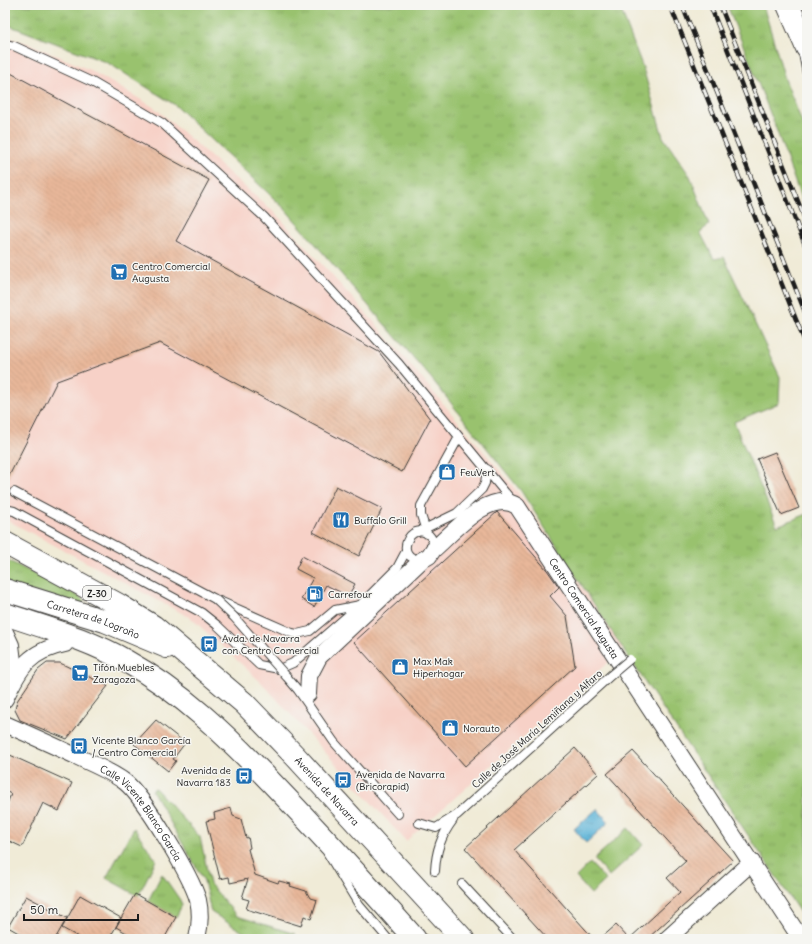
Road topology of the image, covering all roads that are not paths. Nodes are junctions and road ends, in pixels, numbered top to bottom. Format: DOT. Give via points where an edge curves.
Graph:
graph roads {
  1 [pos="788,5"];
  2 [pos="803,39"];
  3 [pos="5,44"];
  4 [pos="807,74"];
  5 [pos="459,437"];
  6 [pos="487,469"];
  7 [pos="14,492"];
  8 [pos="517,506"];
  9 [pos="5,509"];
  10 [pos="423,531"];
  11 [pos="5,543"];
  12 [pos="406,551"];
  13 [pos="428,555"];
  14 [pos="5,590"];
  15 [pos="215,599"];
  16 [pos="360,604"];
  17 [pos="5,614"];
  18 [pos="5,627"];
  19 [pos="5,632"];
  20 [pos="65,644"];
  21 [pos="181,652"];
  22 [pos="630,659"];
  23 [pos="126,661"];
  24 [pos="286,676"];
  25 [pos="15,678"];
  26 [pos="308,694"];
  27 [pos="5,698"];
  28 [pos="5,724"];
  29 [pos="398,814"];
  30 [pos="457,815"];
  31 [pos="419,823"];
  32 [pos="316,828"];
  33 [pos="752,862"];
  34 [pos="435,871"];
  35 [pos="462,884"];
  36 [pos="197,938"];
  37 [pos="388,939"];
  38 [pos="415,939"];
  39 [pos="464,939"];
  40 [pos="513,939"];
  41 [pos="667,939"];
  42 [pos="801,939"];
  1 -- 2 [label="main road"];
  2 -- 4 [label="lane"];
  3 -- 5 [label="lane" via="92,82 162,123 264,217 399,364"];
  5 -- 6 [label="lane"];
  5 -- 10 [label="lane" via="421,506"];
  6 -- 8 [label="lane"];
  6 -- 10 [label="lane" via="482,489 457,513"];
  7 -- 15 [label="lane"];
  8 -- 13 [label="street" via="505,501 486,505"];
  8 -- 33 [label="street, Centro Comercial Augusta"];
  9 -- 16 [label="lane" via="14,511 202,613 259,665 270,669 279,669 293,663"];
  10 -- 12 [label="lane" via="408,537"];
  10 -- 13 [label="lane" via="433,541"];
  11 -- 21 [label="main road, Z-30" via="153,626"];
  12 -- 13 [label="lane" via="412,558"];
  12 -- 16 [label="lane" via="397,568"];
  13 -- 26 [label="street" via="319,657 309,676"];
  14 -- 21 [label="main road, Carretera de Logroño" via="105,621"];
  15 -- 16 [label="lane" via="292,634 310,631 335,610"];
  15 -- 24 [label="lane, bridge"];
  17 -- 23 [label="main road" via="56,630"];
  18 -- 20 [label="main road"];
  19 -- 25 [label="street" via="11,645"];
  20 -- 23 [label="main road"];
  20 -- 25 [label="street" via="46,648 35,654"];
  21 -- 39 [label="main road, Avenida de Navarra" via="217,680 263,722"];
  22 -- 30 [label="lane, Calle de José María Lemiñana y Alfaro, bridge"];
  23 -- 32 [label="main road" via="160,682 219,730"];
  24 -- 26 [label="lane"];
  24 -- 29 [label="lane" via="334,742"];
  25 -- 27 [label="street"];
  28 -- 36 [label="street, Calle Vicente Blanco García" via="99,767 134,790 195,891 200,911"];
  30 -- 31 [label="lane" via="436,828"];
  30 -- 34 [label="lane" via="441,840 436,854"];
  32 -- 37 [label="lane" via="331,861 359,905"];
  32 -- 38 [label="main road"];
  33 -- 41 [label="street"];
  33 -- 42 [label="street, Centro Comercial Augusta"];
  35 -- 40 [label="lane"];
}
